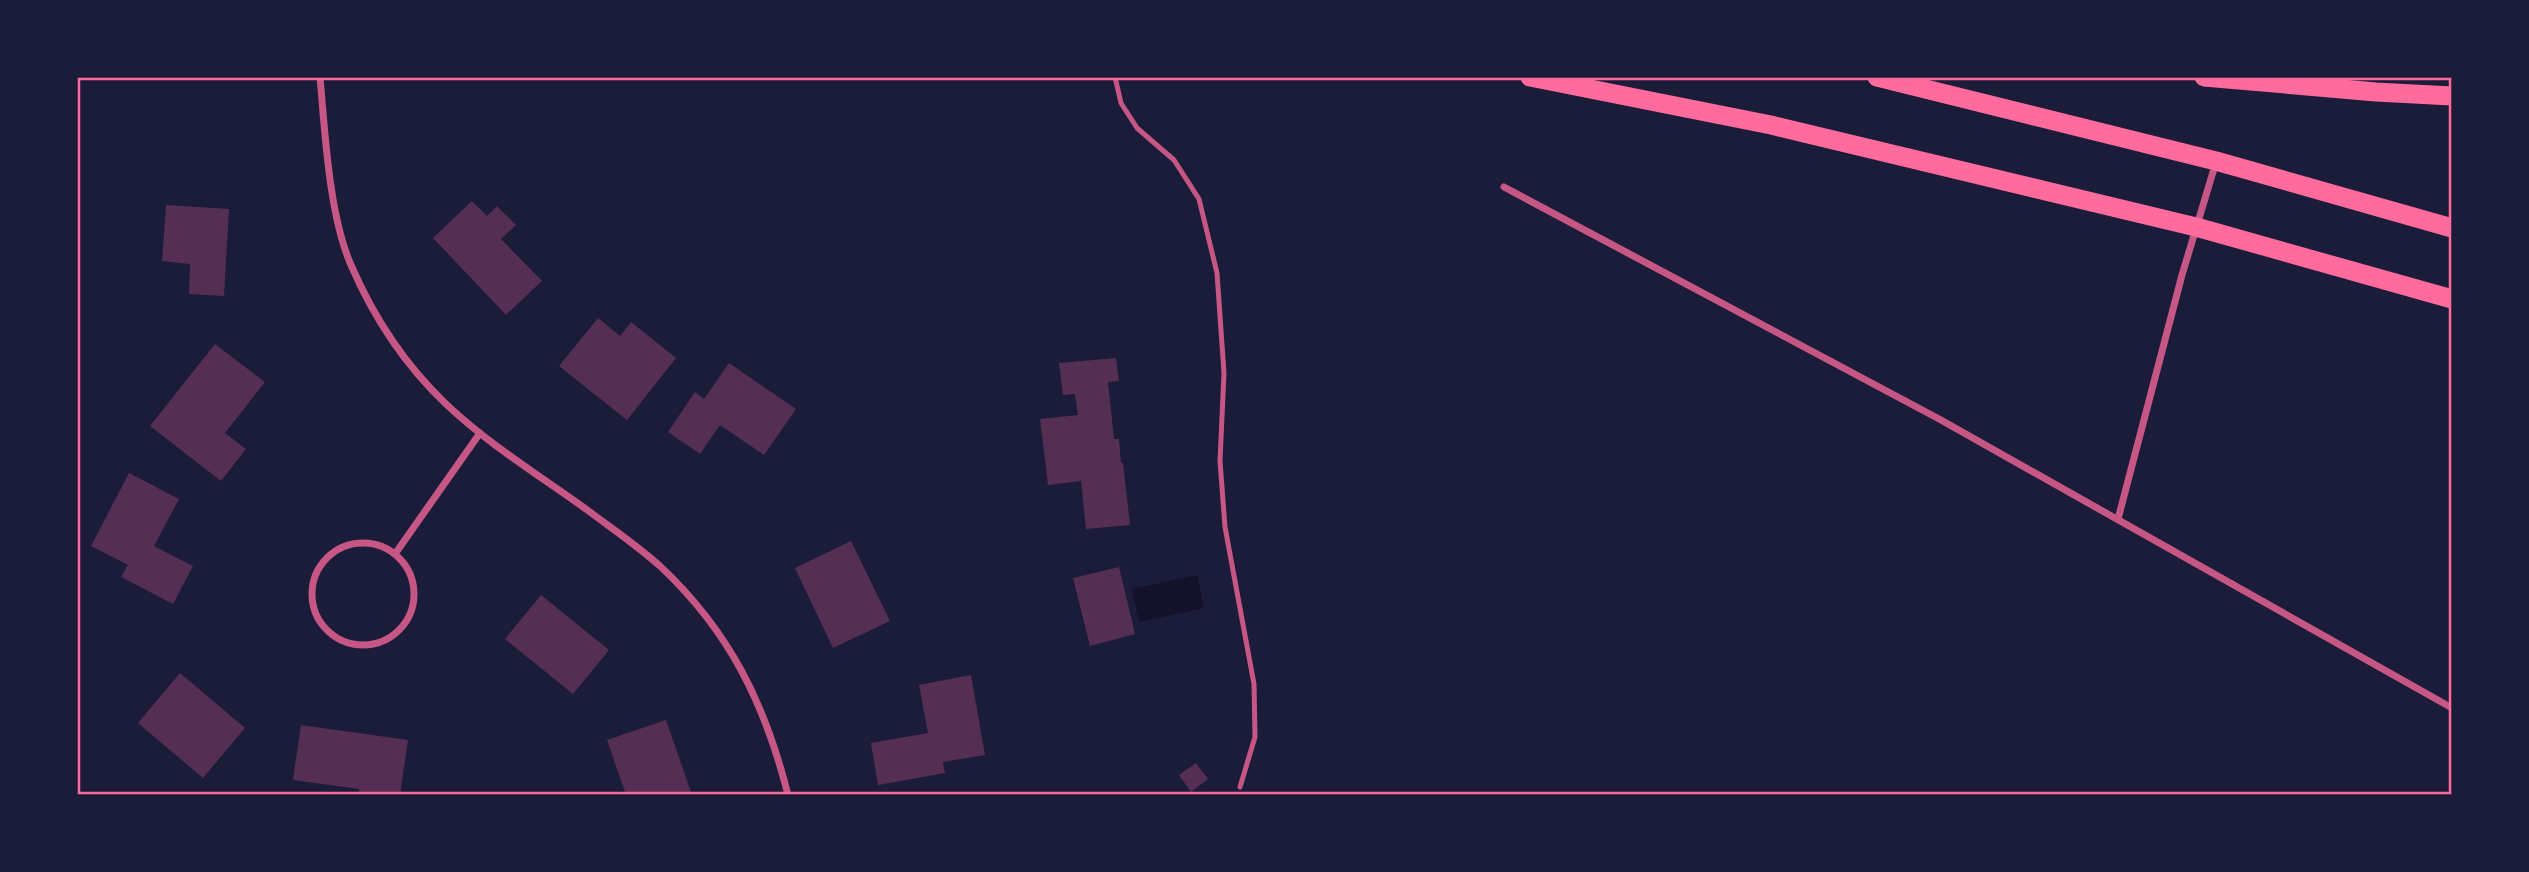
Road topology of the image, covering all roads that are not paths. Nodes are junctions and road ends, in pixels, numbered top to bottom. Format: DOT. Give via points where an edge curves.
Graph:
graph roads {
  1 [pos="320,77"];
  2 [pos="1115,77"];
  3 [pos="1530,77"];
  4 [pos="1877,77"];
  5 [pos="2204,77"];
  6 [pos="2452,96"];
  7 [pos="2216,161"];
  8 [pos="1504,187"];
  9 [pos="2196,227"];
  10 [pos="2452,228"];
  11 [pos="2452,299"];
  12 [pos="480,433"];
  13 [pos="2118,519"];
  14 [pos="395,554"];
  15 [pos="2452,708"];
  16 [pos="1240,787"];
  17 [pos="788,795"];
  1 -- 12 [label="street" via="338,225 350,262 383,328 406,359 445,403"];
  2 -- 16 [label="lane" via="1121,103 1137,128 1174,160 1199,200 1217,273 1224,373 1220,461 1225,527 1254,684 1255,737"];
  3 -- 9 [label="highway" via="1771,125"];
  4 -- 7 [label="highway"];
  5 -- 6 [label="highway"];
  7 -- 9 [label="street"];
  7 -- 10 [label="highway"];
  8 -- 13 [label="street"];
  9 -- 11 [label="highway"];
  9 -- 13 [label="street"];
  12 -- 14 [label="street"];
  12 -- 17 [label="street" via="633,544 695,603 743,671 767,721"];
  13 -- 15 [label="street"];
  14 -- 14 [label="street" via="382,546 353,544 327,557 318,568 311,596 314,611 330,634 343,642 372,645 398,632 413,607 414,592 405,565"];
}
